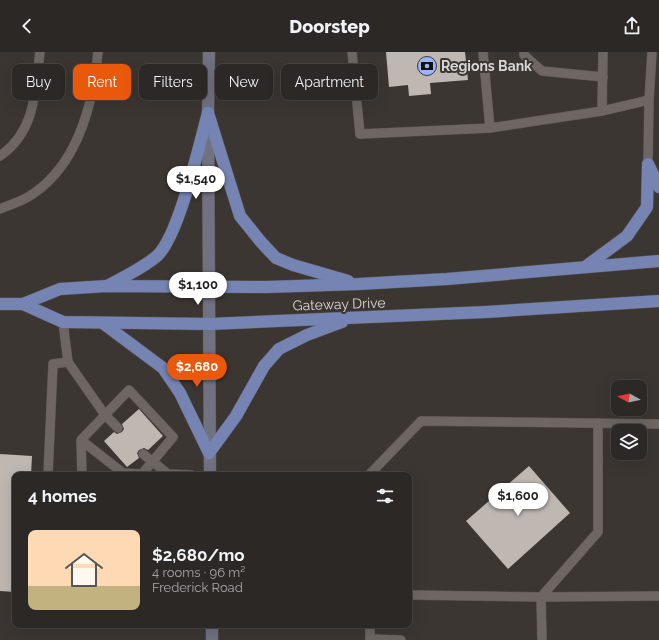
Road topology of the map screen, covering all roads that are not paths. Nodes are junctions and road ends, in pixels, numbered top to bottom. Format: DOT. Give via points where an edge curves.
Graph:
graph roads {
  1 [pos="40,52"];
  2 [pos="98,52"];
  3 [pos="209,52"];
  4 [pos="352,52"];
  5 [pos="483,52"];
  6 [pos="524,52"];
  7 [pos="604,52"];
  8 [pos="652,52"];
  9 [pos="603,78"];
  10 [pos="649,100"];
  11 [pos="602,111"];
  12 [pos="208,113"];
  13 [pos="490,128"];
  14 [pos="0,156"];
  15 [pos="648,164"];
  16 [pos="659,187"];
  17 [pos="0,209"];
  18 [pos="659,261"];
  19 [pos="585,267"];
  20 [pos="359,284"];
  21 [pos="107,286"];
  22 [pos="209,287"];
  23 [pos="659,301"];
  24 [pos="0,304"];
  25 [pos="23,304"];
  26 [pos="352,318"];
  27 [pos="63,322"];
  28 [pos="104,324"];
  29 [pos="210,324"];
  30 [pos="68,362"];
  31 [pos="105,415"];
  32 [pos="598,423"];
  33 [pos="659,424"];
  34 [pos="118,428"];
  35 [pos="81,440"];
  36 [pos="209,453"];
  37 [pos="143,454"];
  38 [pos="152,463"];
  39 [pos="48,472"];
  40 [pos="82,472"];
  41 [pos="122,472"];
  42 [pos="144,472"];
  43 [pos="165,472"];
  44 [pos="210,472"];
  45 [pos="372,472"];
  46 [pos="412,595"];
  47 [pos="659,596"];
  48 [pos="541,597"];
  49 [pos="212,628"];
  50 [pos="370,628"];
  51 [pos="212,640"];
  52 [pos="370,640"];
  53 [pos="401,640"];
  54 [pos="542,640"];
  1 -- 14 [label="lane" via="30,120 21,135"];
  2 -- 17 [label="lane" via="95,85 87,117 57,173 29,197"];
  3 -- 12 [label="main road"];
  4 -- 13 [label="lane" via="360,134"];
  5 -- 13 [label="lane"];
  6 -- 9 [label="lane" via="524,55 542,71"];
  7 -- 9 [label="lane"];
  8 -- 10 [label="lane"];
  9 -- 11 [label="lane"];
  10 -- 11 [label="lane"];
  10 -- 15 [label="lane"];
  11 -- 13 [label="lane"];
  12 -- 20 [label="highway" via="240,216 261,242 276,258"];
  12 -- 21 [label="highway" via="177,221 166,242 158,255"];
  12 -- 22 [label="main road"];
  15 -- 16 [label="highway"];
  15 -- 19 [label="highway" via="647,207 627,236"];
  18 -- 19 [label="highway, Gateway Drive"];
  19 -- 20 [label="highway, Gateway Drive"];
  20 -- 22 [label="highway, Gateway Drive"];
  21 -- 22 [label="highway, Gateway Drive"];
  21 -- 25 [label="highway, Gateway Drive" via="60,289"];
  22 -- 29 [label="main road"];
  23 -- 26 [label="highway, Gateway Drive"];
  24 -- 25 [label="highway, Gateway Drive"];
  25 -- 27 [label="highway, Gateway Drive"];
  26 -- 29 [label="highway, Gateway Drive"];
  26 -- 36 [label="highway" via="306,335 279,349 264,366 236,416"];
  27 -- 28 [label="highway, Gateway Drive"];
  27 -- 30 [label="lane"];
  28 -- 29 [label="highway, Gateway Drive"];
  28 -- 36 [label="highway" via="163,368 180,393"];
  29 -- 36 [label="main road"];
  30 -- 31 [label="lane"];
  30 -- 39 [label="lane" via="53,364"];
  31 -- 34 [label="lane"];
  31 -- 35 [label="lane"];
  31 -- 38 [label="lane" via="129,390 174,437"];
  32 -- 33 [label="lane"];
  32 -- 45 [label="lane" via="421,421"];
  32 -- 48 [label="lane" via="598,532"];
  35 -- 40 [label="lane"];
  35 -- 41 [label="lane"];
  36 -- 44 [label="main road"];
  37 -- 38 [label="lane"];
  38 -- 42 [label="lane"];
  38 -- 43 [label="lane"];
  46 -- 48 [label="lane"];
  47 -- 48 [label="lane"];
  48 -- 54 [label="lane"];
  49 -- 51 [label="main road"];
  50 -- 52 [label="lane"];
  52 -- 53 [label="lane"];
}
